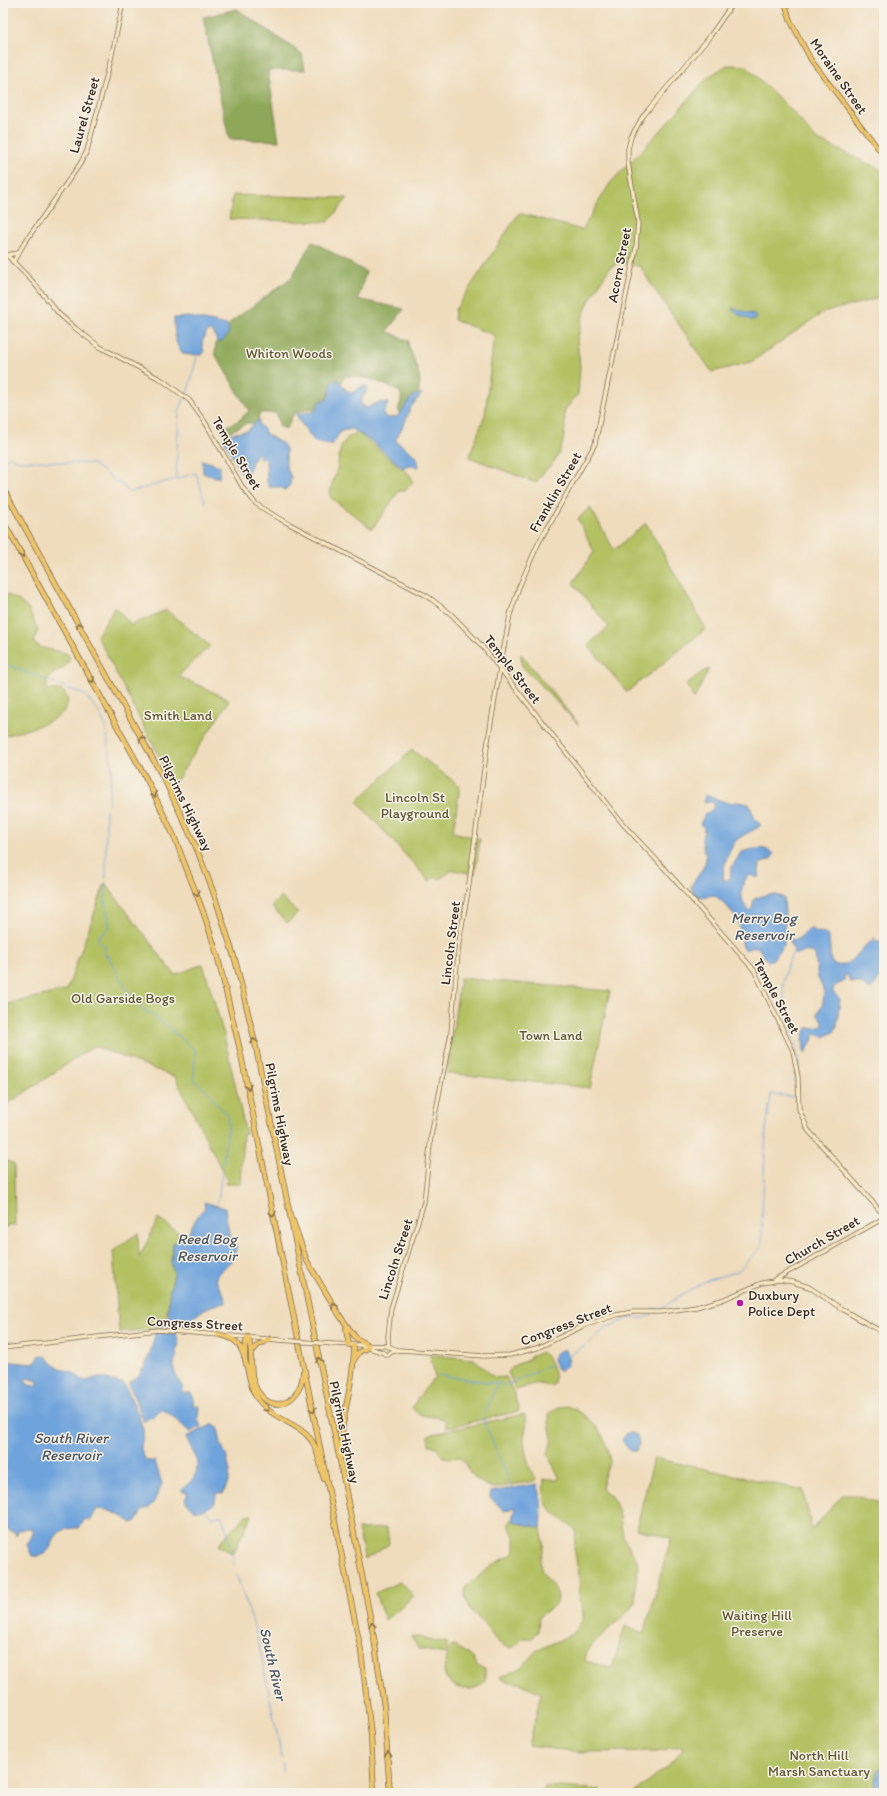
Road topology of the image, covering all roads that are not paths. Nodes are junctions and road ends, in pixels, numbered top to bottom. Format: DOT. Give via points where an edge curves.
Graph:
graph roads {
  1 [pos="122,3"];
  2 [pos="733,3"];
  3 [pos="785,3"];
  4 [pos="884,156"];
  5 [pos="3,251"];
  6 [pos="18,253"];
  7 [pos="6,255"];
  8 [pos="13,262"];
  9 [pos="595,444"];
  10 [pos="3,488"];
  11 [pos="3,520"];
  12 [pos="534,551"];
  13 [pos="500,668"];
  14 [pos="287,1202"];
  15 [pos="884,1216"];
  16 [pos="786,1274"];
  17 [pos="771,1281"];
  18 [pos="792,1282"];
  19 [pos="344,1323"];
  20 [pos="218,1334"];
  21 [pos="884,1334"];
  22 [pos="248,1337"];
  23 [pos="388,1337"];
  24 [pos="270,1339"];
  25 [pos="351,1346"];
  26 [pos="368,1346"];
  27 [pos="3,1348"];
  28 [pos="383,1348"];
  29 [pos="390,1349"];
  30 [pos="251,1355"];
  31 [pos="302,1359"];
  32 [pos="353,1361"];
  33 [pos="246,1362"];
  34 [pos="342,1471"];
  35 [pos="334,1512"];
  36 [pos="374,1793"];
  37 [pos="390,1793"];
  1 -- 6 [label="main road, Laurel Street" via="110,64 87,151"];
  2 -- 9 [label="main road, Acorn Street" via="708,39 640,120 630,137 627,158 638,211 638,232"];
  3 -- 4 [label="main road, Moraine Street" via="790,20 812,60"];
  5 -- 7 [label="main road, Temple Street"];
  6 -- 7 [label="main road"];
  6 -- 8 [label="main road, Laurel Street"];
  7 -- 8 [label="main road, Temple Street"];
  8 -- 13 [label="main road, Temple Street" via="59,314 75,328 100,347 162,380 189,400 206,422 243,488 256,504 432,599 469,632"];
  9 -- 12 [label="main road, Franklin Street"];
  14 -- 10 [label="highway, Pilgrims Highway, one-way" via="245,998 226,929 195,846 160,772"];
  11 -- 31 [label="highway, Pilgrims Highway, one-way" via="147,780 183,857 204,914 228,995"];
  12 -- 13 [label="main road, Lincoln Street" via="514,603"];
  13 -- 15 [label="main road, Temple Street" via="622,823 754,970 793,1051 798,1077 799,1109 808,1130"];
  13 -- 23 [label="main road, Lincoln Street" via="460,942 450,1039 431,1136 424,1202 394,1294"];
  19 -- 14 [label="highway, one-way" via="307,1261"];
  34 -- 14 [label="highway, Pilgrims Highway, one-way"];
  15 -- 16 [label="main road, Church Street"];
  16 -- 17 [label="main road, Church Street"];
  16 -- 18 [label="main road"];
  17 -- 18 [label="main road"];
  17 -- 29 [label="main road, Congress Street" via="722,1300 696,1306 662,1312 616,1315 537,1348 510,1355 490,1357"];
  18 -- 21 [label="main road" via="809,1287"];
  19 -- 25 [label="highway"];
  19 -- 26 [label="highway" via="356,1338"];
  20 -- 22 [label="main road, Congress Street"];
  20 -- 27 [label="main road, Congress Street" via="170,1330 142,1331"];
  20 -- 33 [label="highway" via="237,1343"];
  22 -- 24 [label="main road, Congress Street"];
  22 -- 30 [label="highway"];
  22 -- 33 [label="highway" via="245,1345"];
  23 -- 28 [label="main road, Lincoln Street"];
  23 -- 29 [label="main road, Lincoln Street"];
  24 -- 25 [label="main road, Congress Street, bridge"];
  24 -- 30 [label="highway" via="256,1347"];
  25 -- 26 [label="main road, Congress Street"];
  25 -- 32 [label="highway"];
  26 -- 28 [label="main road, Congress Street"];
  26 -- 32 [label="highway" via="359,1352"];
  28 -- 29 [label="main road"];
  28 -- 29 [label="main road" via="383,1355 388,1355"];
  30 -- 31 [label="highway" via="252,1376 257,1390 266,1400 275,1403 287,1401 298,1393 302,1380"];
  31 -- 35 [label="highway, Pilgrims Highway, one-way"];
  32 -- 34 [label="highway" via="342,1433"];
  33 -- 35 [label="highway, one-way" via="250,1384 261,1403 275,1416 306,1434 312,1442"];
  37 -- 34 [label="highway, Pilgrims Highway, one-way" via="380,1676"];
  35 -- 36 [label="highway, Pilgrims Highway" via="364,1674"];
}
